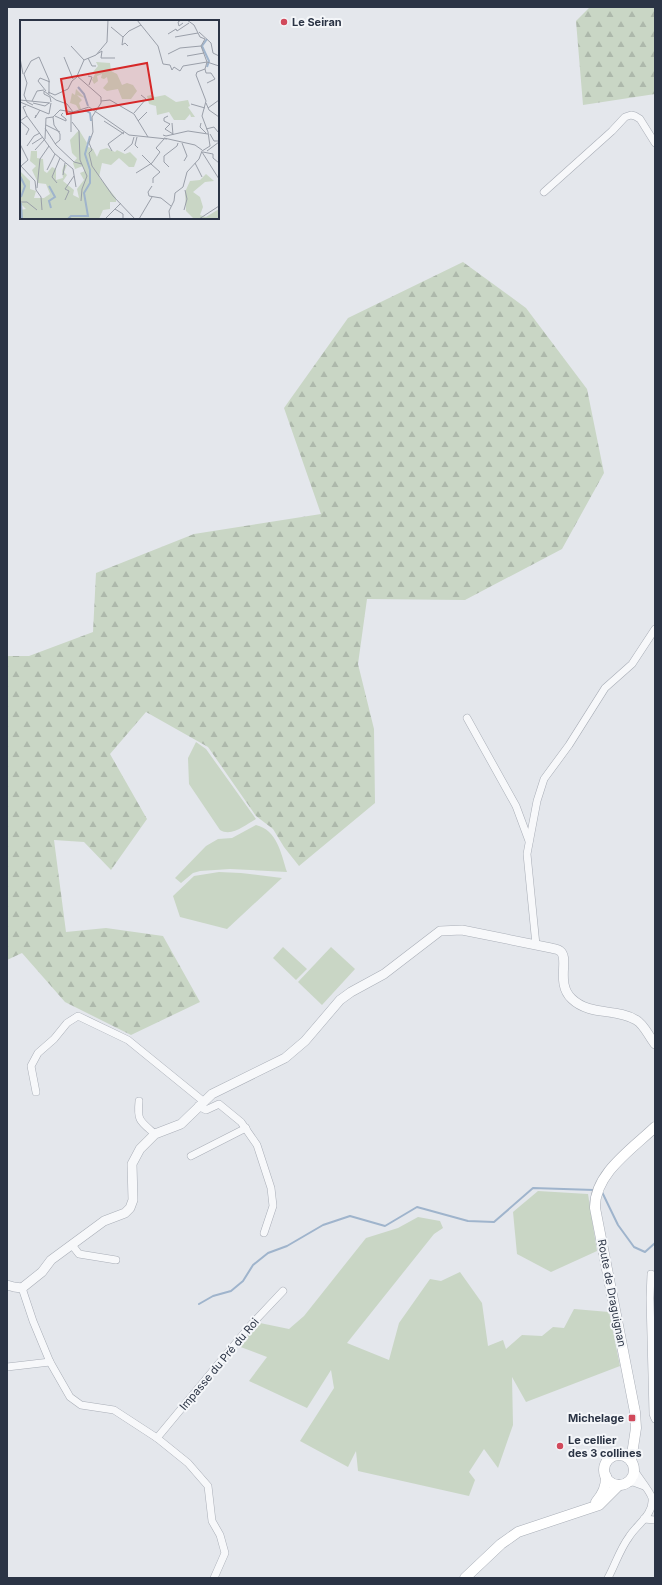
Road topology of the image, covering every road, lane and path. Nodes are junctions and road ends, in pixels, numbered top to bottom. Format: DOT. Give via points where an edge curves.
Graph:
graph roads {
  1 [pos="655,143"];
  2 [pos="544,192"];
  3 [pos="655,629"];
  4 [pos="467,718"];
  5 [pos="530,842"];
  6 [pos="536,945"];
  7 [pos="655,1044"];
  8 [pos="36,1092"];
  9 [pos="139,1101"];
  10 [pos="201,1104"];
  11 [pos="655,1127"];
  12 [pos="246,1128"];
  13 [pos="155,1134"];
  14 [pos="191,1156"];
  15 [pos="264,1233"];
  16 [pos="72,1245"];
  17 [pos="116,1260"];
  18 [pos="651,1274"];
  19 [pos="7,1285"];
  20 [pos="22,1288"];
  21 [pos="283,1291"];
  22 [pos="50,1362"];
  23 [pos="7,1367"];
  24 [pos="632,1398"];
  25 [pos="655,1419"];
  26 [pos="157,1438"];
  27 [pos="617,1455"];
  28 [pos="632,1465"];
  29 [pos="606,1476"];
  30 [pos="623,1484"];
  31 [pos="650,1490"];
  32 [pos="584,1511"];
  33 [pos="644,1518"];
  34 [pos="655,1520"];
  35 [pos="214,1578"];
  36 [pos="465,1578"];
  37 [pos="608,1578"];
  1 -- 2 [label="street" via="640,119 631,115 625,117"];
  3 -- 5 [label="street" via="632,664 605,688 544,779 537,801"];
  4 -- 5 [label="street" via="516,806"];
  5 -- 6 [label="street" via="528,854"];
  6 -- 7 [label="street" via="561,951 564,955 563,984 572,999 590,1009 618,1013 637,1020"];
  6 -- 10 [label="street" via="462,930 440,931 384,974 340,1000 305,1041 284,1058 223,1088"];
  8 -- 10 [label="street" via="31,1066 38,1053 67,1023 78,1016 128,1040"];
  9 -- 13 [label="street" via="137,1116"];
  10 -- 12 [label="street" via="206,1110 219,1104"];
  10 -- 13 [label="street" via="181,1124"];
  11 -- 24 [label="main road, Route de Draguignan" via="611,1169 596,1191 595,1208"];
  12 -- 14 [label="street"];
  12 -- 15 [label="street" via="257,1145 271,1188 273,1206"];
  13 -- 16 [label="street" via="140,1148 132,1164 134,1188 130,1208 125,1213 104,1221"];
  16 -- 17 [label="street" via="79,1254"];
  16 -- 20 [label="street" via="51,1260 42,1272"];
  18 -- 25 [label="street"];
  19 -- 20 [label="street"];
  20 -- 22 [label="street"];
  21 -- 26 [label="street, Impasse du Pré du Roi" via="250,1326"];
  22 -- 23 [label="street"];
  22 -- 26 [label="street" via="75,1402 114,1410"];
  24 -- 27 [label="main road, Route de Draguignan" via="631,1429 625,1448"];
  24 -- 28 [label="main road, Route de Draguignan" via="636,1420"];
  26 -- 35 [label="street" via="188,1463 208,1486 212,1521 220,1535 225,1553"];
  27 -- 28 [label="main road" via="625,1456"];
  27 -- 29 [label="main road" via="606,1464"];
  28 -- 30 [label="main road" via="632,1477"];
  28 -- 31 [label="street"];
  29 -- 30 [label="main road" via="611,1482"];
  29 -- 32 [label="main road" via="601,1496"];
  30 -- 31 [label="street" via="638,1483"];
  30 -- 32 [label="main road" via="598,1505"];
  31 -- 33 [label="street" via="652,1504"];
  32 -- 36 [label="main road" via="518,1532 501,1544"];
  33 -- 34 [label="street"];
  33 -- 37 [label="street" via="629,1537"];
}
